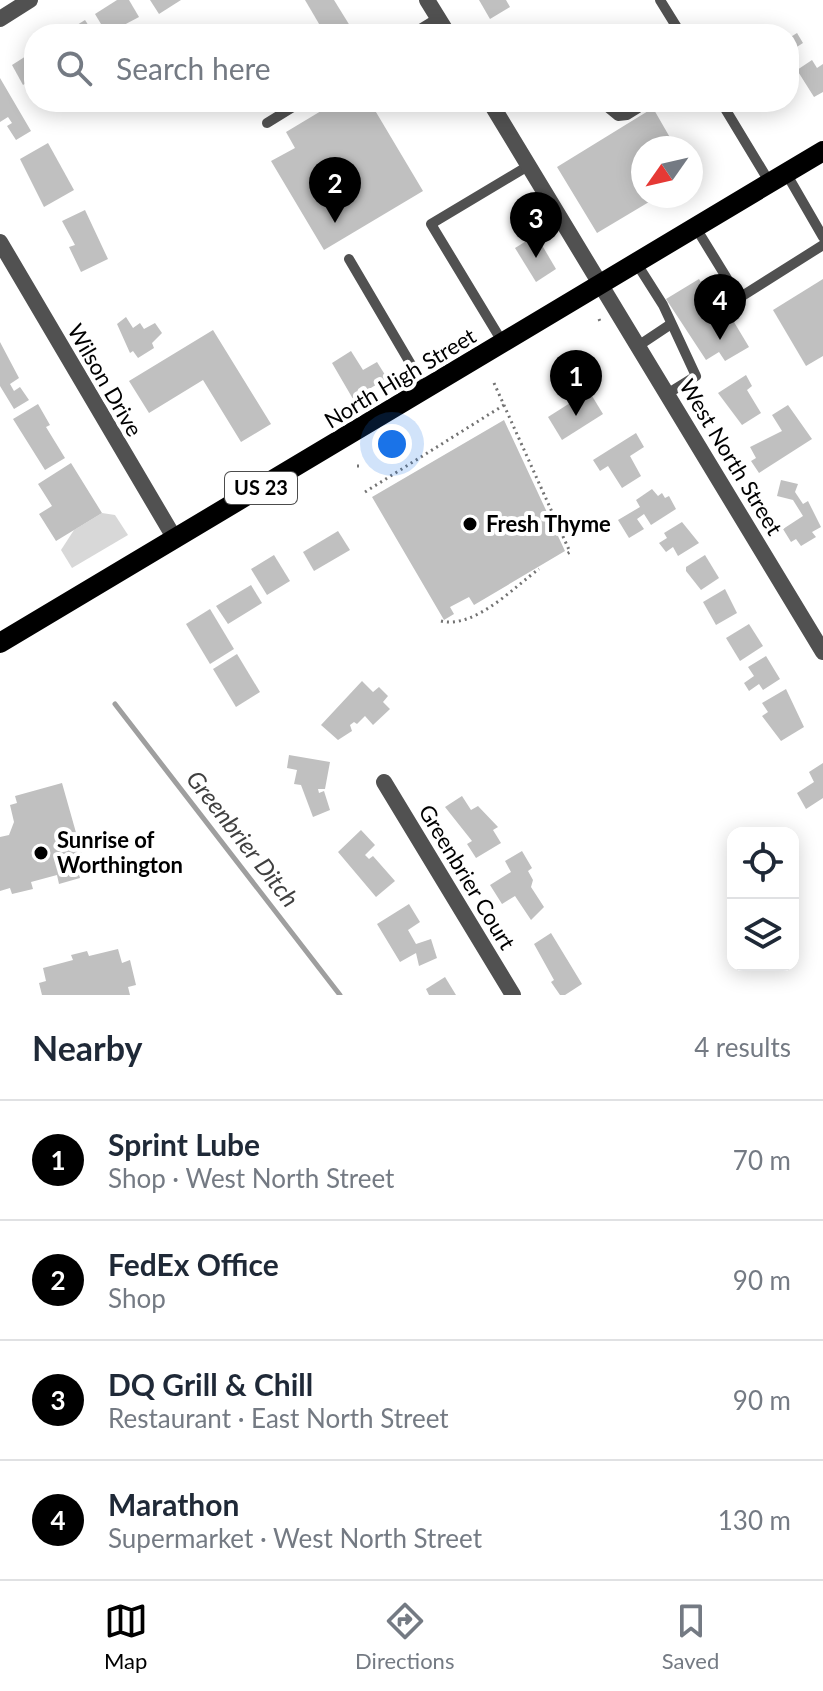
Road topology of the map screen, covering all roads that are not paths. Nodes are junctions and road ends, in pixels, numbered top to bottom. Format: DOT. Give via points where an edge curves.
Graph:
graph roads {
  1 [pos="30,0"];
  2 [pos="427,0"];
  3 [pos="660,0"];
  4 [pos="438,18"];
  5 [pos="0,19"];
  6 [pos="428,24"];
  7 [pos="442,24"];
  8 [pos="675,24"];
  9 [pos="285,112"];
  10 [pos="496,112"];
  11 [pos="613,112"];
  12 [pos="632,112"];
  13 [pos="728,112"];
  14 [pos="267,123"];
  15 [pos="823,151"];
  16 [pos="528,166"];
  17 [pos="778,178"];
  18 [pos="696,228"];
  19 [pos="823,237"];
  20 [pos="0,242"];
  21 [pos="823,245"];
  22 [pos="349,259"];
  23 [pos="637,264"];
  24 [pos="601,286"];
  25 [pos="671,324"];
  26 [pos="504,344"];
  27 [pos="638,346"];
  28 [pos="426,390"];
  29 [pos="667,394"];
  30 [pos="175,539"];
  31 [pos="0,643"];
  32 [pos="823,652"];
  33 [pos="384,782"];
  34 [pos="513,995"];
  1 -- 5 [label="street"];
  2 -- 4 [label="street"];
  3 -- 8 [label="lane"];
  4 -- 6 [label="lane"];
  4 -- 7 [label="street"];
  9 -- 14 [label="lane"];
  10 -- 16 [label="street, West North Street"];
  11 -- 12 [label="lane"];
  13 -- 17 [label="lane"];
  15 -- 17 [label="main road, North High Street / US 23"];
  16 -- 24 [label="street, West North Street"];
  16 -- 26 [label="lane" via="431,224"];
  17 -- 18 [label="main road, North High Street / US 23"];
  17 -- 19 [label="lane"];
  18 -- 21 [label="lane" via="739,298"];
  18 -- 23 [label="main road, North High Street / US 23"];
  20 -- 30 [label="street, Wilson Drive"];
  22 -- 28 [label="lane"];
  23 -- 24 [label="main road, North High Street / US 23"];
  23 -- 25 [label="lane"];
  24 -- 26 [label="main road, North High Street / US 23"];
  24 -- 27 [label="street, West North Street"];
  25 -- 27 [label="lane"];
  25 -- 29 [label="lane" via="696,376"];
  26 -- 28 [label="main road, North High Street / US 23"];
  27 -- 29 [label="street, West North Street"];
  28 -- 30 [label="main road, North High Street / US 23"];
  29 -- 32 [label="street, West North Street"];
  30 -- 31 [label="main road, North High Street / US 23"];
  33 -- 34 [label="street, Greenbrier Court"];
}
